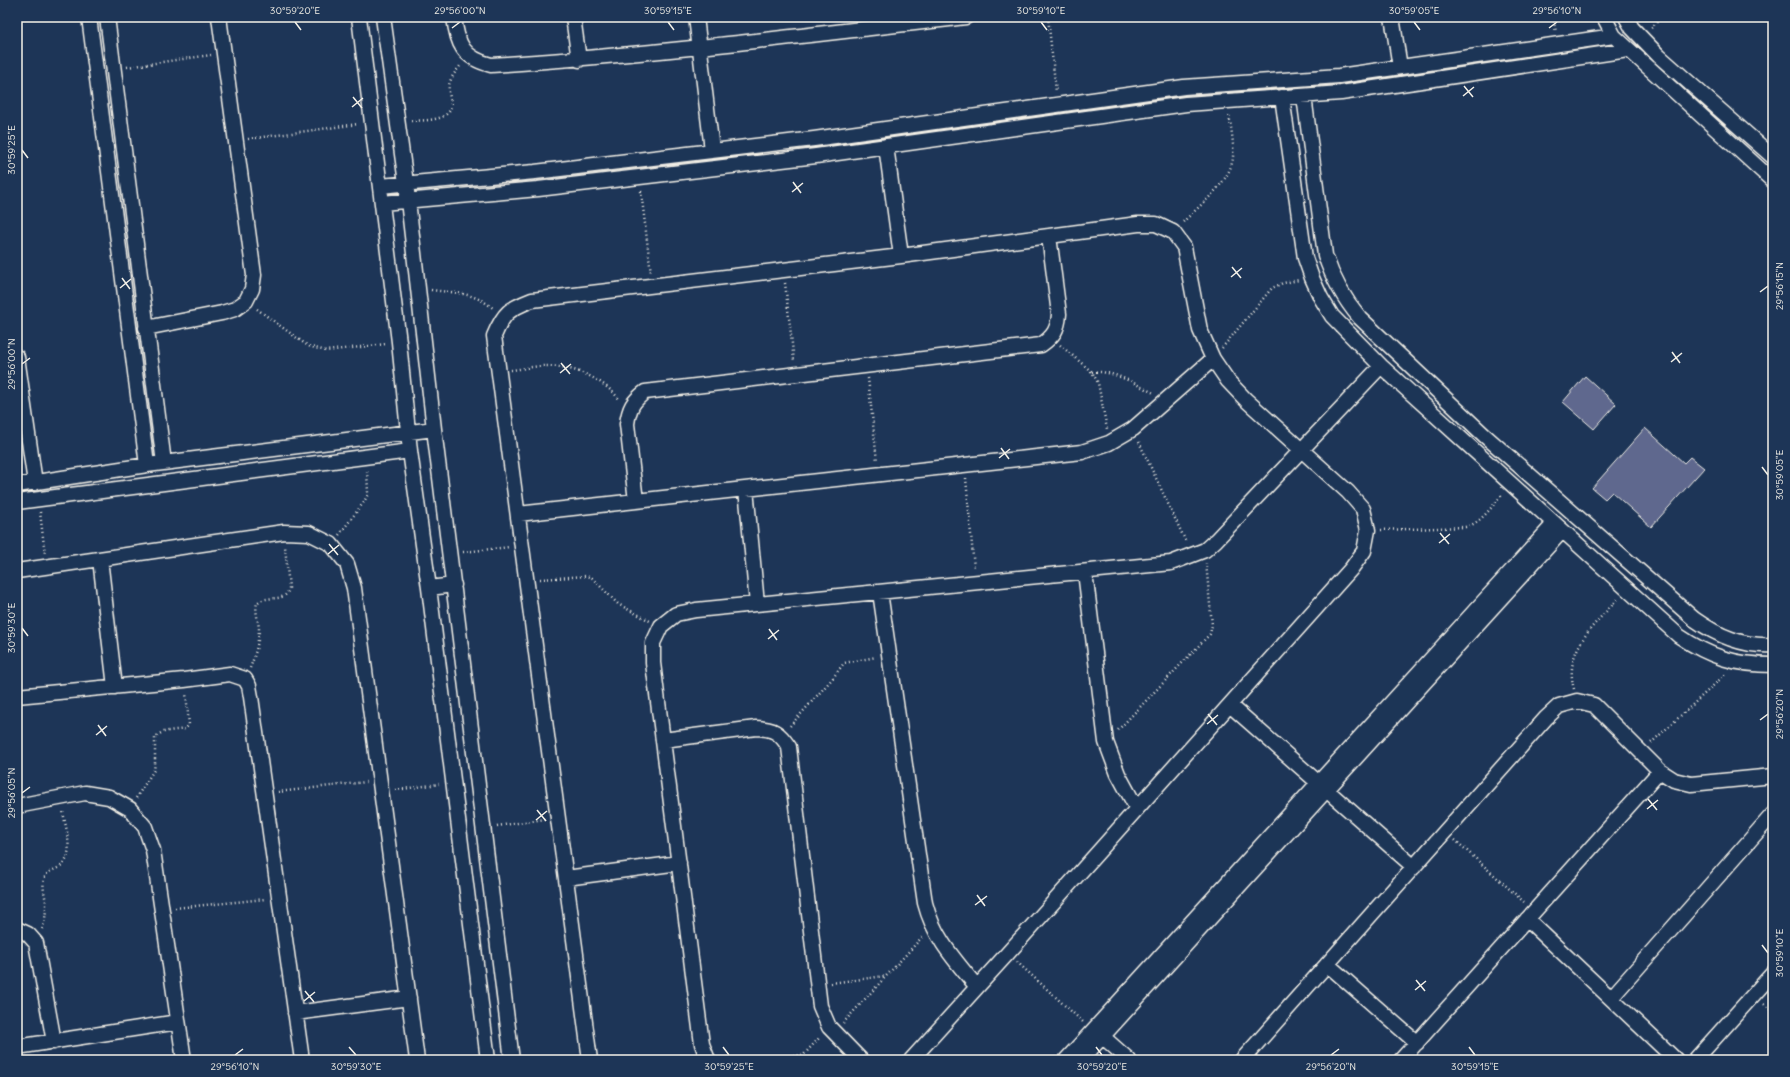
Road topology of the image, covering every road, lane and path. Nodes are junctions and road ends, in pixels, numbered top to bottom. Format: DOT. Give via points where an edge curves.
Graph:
graph roads {
  1 [pos="219,17"];
  2 [pos="359,17"];
  3 [pos="383,17"];
  4 [pos="454,17"];
  5 [pos="574,17"];
  6 [pos="696,17"];
  7 [pos="966,17"];
  8 [pos="1048,17"];
  9 [pos="1392,17"];
  10 [pos="1604,17"];
  11 [pos="1626,17"];
  12 [pos="90,20"];
  13 [pos="107,20"];
  14 [pos="1614,36"];
  15 [pos="1549,46"];
  16 [pos="700,47"];
  17 [pos="1628,50"];
  18 [pos="224,53"];
  19 [pos="468,54"];
  20 [pos="579,60"];
  21 [pos="1552,62"];
  22 [pos="1400,67"];
  23 [pos="114,69"];
  24 [pos="1339,76"];
  25 [pos="1341,93"];
  26 [pos="1304,96"];
  27 [pos="1282,97"];
  28 [pos="1228,101"];
  29 [pos="1057,106"];
  30 [pos="1720,109"];
  31 [pos="372,122"];
  32 [pos="1708,122"];
  33 [pos="397,123"];
  34 [pos="814,139"];
  35 [pos="236,141"];
  36 [pos="886,146"];
  37 [pos="712,150"];
  38 [pos="816,156"];
  39 [pos="1773,157"];
  40 [pos="640,176"];
  41 [pos="1773,181"];
  42 [pos="406,184"];
  43 [pos="380,186"];
  44 [pos="407,200"];
  45 [pos="382,203"];
  46 [pos="1173,232"];
  47 [pos="1049,236"];
  48 [pos="901,256"];
  49 [pos="784,270"];
  50 [pos="1312,278"];
  51 [pos="652,286"];
  52 [pos="418,289"];
  53 [pos="246,301"];
  54 [pos="501,319"];
  55 [pos="146,328"];
  56 [pos="1052,337"];
  57 [pos="399,342"];
  58 [pos="17,357"];
  59 [pos="1213,360"];
  60 [pos="867,365"];
  61 [pos="1380,366"];
  62 [pos="499,372"];
  63 [pos="1092,372"];
  64 [pos="795,374"];
  65 [pos="1168,400"];
  66 [pos="628,411"];
  67 [pos="434,429"];
  68 [pos="1133,429"];
  69 [pos="409,432"];
  70 [pos="1484,435"];
  71 [pos="1109,443"];
  72 [pos="1471,449"];
  73 [pos="1301,450"];
  74 [pos="410,451"];
  75 [pos="366,457"];
  76 [pos="164,463"];
  77 [pos="147,465"];
  78 [pos="965,466"];
  79 [pos="878,475"];
  80 [pos="35,483"];
  81 [pos="17,485"];
  82 [pos="1511,485"];
  83 [pos="746,489"];
  84 [pos="38,500"];
  85 [pos="636,501"];
  86 [pos="17,502"];
  87 [pos="518,514"];
  88 [pos="1558,528"];
  89 [pos="1368,530"];
  90 [pos="284,532"];
  91 [pos="331,544"];
  92 [pos="522,546"];
  93 [pos="450,553"];
  94 [pos="1199,553"];
  95 [pos="100,559"];
  96 [pos="47,567"];
  97 [pos="17,571"];
  98 [pos="1085,572"];
  99 [pos="526,581"];
  100 [pos="976,583"];
  101 [pos="454,585"];
  102 [pos="429,588"];
  103 [pos="1627,589"];
  104 [pos="880,592"];
  105 [pos="758,604"];
  106 [pos="661,626"];
  107 [pos="1768,645"];
  108 [pos="889,655"];
  109 [pos="1738,663"];
  110 [pos="1767,665"];
  111 [pos="245,679"];
  112 [pos="184,680"];
  113 [pos="115,686"];
  114 [pos="17,696"];
  115 [pos="1577,701"];
  116 [pos="1230,705"];
  117 [pos="781,736"];
  118 [pos="663,740"];
  119 [pos="1106,742"];
  120 [pos="1641,752"];
  121 [pos="1660,771"];
  122 [pos="1773,776"];
  123 [pos="454,782"];
  124 [pos="381,786"];
  125 [pos="1322,786"];
  126 [pos="266,794"];
  127 [pos="61,799"];
  128 [pos="17,806"];
  129 [pos="130,809"];
  130 [pos="1137,809"];
  131 [pos="1773,814"];
  132 [pos="558,817"];
  133 [pos="484,828"];
  134 [pos="1445,831"];
  135 [pos="679,863"];
  136 [pos="1414,867"];
  137 [pos="566,878"];
  138 [pos="280,898"];
  139 [pos="162,909"];
  140 [pos="1531,915"];
  141 [pos="932,926"];
  142 [pos="17,929"];
  143 [pos="36,943"];
  144 [pos="1008,954"];
  145 [pos="1327,964"];
  146 [pos="1773,973"];
  147 [pos="886,976"];
  148 [pos="818,985"];
  149 [pos="977,987"];
  150 [pos="409,998"];
  151 [pos="1611,998"];
  152 [pos="295,1013"];
  153 [pos="178,1022"];
  154 [pos="831,1030"];
  155 [pos="1098,1033"];
  156 [pos="54,1042"];
  157 [pos="1416,1042"];
  158 [pos="17,1047"];
  159 [pos="803,1055"];
  160 [pos="184,1060"];
  161 [pos="302,1060"];
  162 [pos="417,1060"];
  163 [pos="488,1060"];
  164 [pos="512,1060"];
  165 [pos="590,1060"];
  166 [pos="708,1060"];
  167 [pos="762,1060"];
  168 [pos="799,1060"];
  169 [pos="861,1060"];
  170 [pos="911,1060"];
  171 [pos="1066,1060"];
  172 [pos="1082,1060"];
  173 [pos="1129,1060"];
  174 [pos="1242,1060"];
  175 [pos="1401,1060"];
  176 [pos="1676,1060"];
  177 [pos="1695,1060"];
  1 -- 18 [label="street"];
  2 -- 31 [label="street"];
  3 -- 33 [label="street"];
  4 -- 19 [label="street" via="460,44"];
  5 -- 20 [label="street"];
  6 -- 16 [label="street"];
  7 -- 16 [label="street"];
  8 -- 29 [label="path"];
  9 -- 22 [label="street"];
  10 -- 14 [label="street"];
  11 -- 30 [label="street" via="1632,28 1659,56"];
  12 -- 13 [label="street"];
  12 -- 77 [label="street"];
  13 -- 23 [label="street"];
  14 -- 15 [label="street"];
  14 -- 17 [label="street"];
  15 -- 21 [label="street"];
  15 -- 22 [label="street"];
  16 -- 20 [label="street"];
  16 -- 37 [label="street"];
  17 -- 21 [label="street"];
  17 -- 32 [label="street"];
  18 -- 23 [label="path"];
  18 -- 35 [label="street"];
  19 -- 20 [label="street" via="478,62 490,65"];
  19 -- 33 [label="path" via="451,80 451,105 446,116"];
  21 -- 25 [label="street"];
  22 -- 24 [label="street"];
  23 -- 55 [label="street"];
  24 -- 25 [label="street"];
  24 -- 29 [label="street" via="1184,87"];
  25 -- 26 [label="street"];
  26 -- 27 [label="street"];
  26 -- 70 [label="street" via="1325,255 1330,273 1360,318"];
  27 -- 28 [label="street"];
  27 -- 50 [label="street" via="1305,258"];
  28 -- 36 [label="street" via="1186,104"];
  28 -- 46 [label="path" via="1233,147 1230,170 1225,180"];
  29 -- 34 [label="street"];
  30 -- 32 [label="street"];
  30 -- 39 [label="street"];
  31 -- 35 [label="path"];
  31 -- 43 [label="street"];
  32 -- 41 [label="street"];
  33 -- 42 [label="street"];
  34 -- 37 [label="street"];
  34 -- 38 [label="street"];
  35 -- 53 [label="street" via="254,275 252,289"];
  36 -- 38 [label="street"];
  36 -- 48 [label="street"];
  37 -- 42 [label="street" via="536,172"];
  38 -- 40 [label="street"];
  40 -- 44 [label="street" via="538,189"];
  40 -- 51 [label="path"];
  42 -- 43 [label="street"];
  42 -- 44 [label="street"];
  43 -- 45 [label="street"];
  44 -- 45 [label="street"];
  44 -- 52 [label="street"];
  45 -- 57 [label="street"];
  46 -- 47 [label="street" via="1156,224 1138,224"];
  46 -- 59 [label="street" via="1184,247 1200,330"];
  47 -- 48 [label="street"];
  47 -- 56 [label="street" via="1059,314 1058,326"];
  48 -- 49 [label="street"];
  49 -- 51 [label="street"];
  49 -- 64 [label="path"];
  50 -- 59 [label="path" via="1283,283 1272,288"];
  50 -- 61 [label="street" via="1332,316"];
  51 -- 54 [label="street" via="532,300 514,307"];
  52 -- 54 [label="path" via="472,295 484,301"];
  52 -- 67 [label="street"];
  53 -- 55 [label="street" via="235,309 222,313"];
  53 -- 57 [label="path" via="317,350"];
  54 -- 62 [label="street" via="494,336"];
  55 -- 76 [label="street"];
  56 -- 60 [label="street" via="1041,345 1029,347"];
  56 -- 63 [label="path"];
  57 -- 69 [label="street"];
  58 -- 80 [label="street"];
  59 -- 65 [label="street"];
  59 -- 73 [label="street" via="1246,400"];
  60 -- 64 [label="street"];
  60 -- 79 [label="path"];
  61 -- 72 [label="street"];
  61 -- 73 [label="street"];
  62 -- 66 [label="path" via="545,366 570,369 593,378 613,392"];
  62 -- 87 [label="street"];
  63 -- 65 [label="path" via="1104,371 1115,375"];
  63 -- 71 [label="path" via="1101,395"];
  64 -- 66 [label="street" via="645,392 635,400"];
  65 -- 68 [label="street"];
  66 -- 85 [label="street" via="627,424"];
  67 -- 69 [label="street"];
  67 -- 93 [label="street"];
  68 -- 71 [label="street"];
  68 -- 94 [label="path"];
  69 -- 74 [label="street"];
  69 -- 76 [label="street"];
  70 -- 72 [label="street"];
  70 -- 107 [label="street" via="1694,619 1726,638"];
  71 -- 78 [label="street" via="1082,452"];
  72 -- 82 [label="street"];
  73 -- 89 [label="street" via="1363,509"];
  73 -- 94 [label="street" via="1224,532"];
  74 -- 75 [label="street"];
  74 -- 102 [label="street"];
  75 -- 84 [label="street"];
  75 -- 91 [label="path" via="368,494"];
  76 -- 77 [label="street"];
  77 -- 80 [label="street"];
  78 -- 79 [label="street"];
  78 -- 100 [label="path"];
  79 -- 83 [label="street"];
  80 -- 81 [label="street"];
  82 -- 88 [label="street"];
  82 -- 89 [label="path" via="1478,522 1472,525"];
  83 -- 85 [label="street"];
  83 -- 105 [label="street"];
  84 -- 86 [label="street"];
  84 -- 96 [label="path"];
  85 -- 87 [label="street"];
  87 -- 92 [label="street"];
  88 -- 103 [label="street"];
  88 -- 125 [label="street"];
  89 -- 116 [label="street" via="1364,551 1351,569"];
  90 -- 91 [label="street" via="309,533"];
  90 -- 95 [label="street"];
  90 -- 111 [label="path" via="290,588 284,597 264,599 256,603 259,629 254,657"];
  91 -- 124 [label="street" via="347,564 354,588"];
  92 -- 93 [label="path"];
  92 -- 99 [label="street"];
  93 -- 101 [label="street"];
  94 -- 98 [label="street" via="1171,563"];
  94 -- 119 [label="path" via="1212,625 1210,634"];
  95 -- 96 [label="street"];
  95 -- 113 [label="street"];
  96 -- 97 [label="street"];
  98 -- 100 [label="street"];
  98 -- 119 [label="street"];
  99 -- 106 [label="path" via="586,576 592,578 626,610"];
  99 -- 132 [label="street"];
  100 -- 104 [label="street"];
  101 -- 102 [label="street"];
  101 -- 133 [label="street"];
  102 -- 123 [label="street"];
  103 -- 109 [label="street" via="1679,636 1697,648"];
  103 -- 115 [label="path" via="1581,641 1573,660 1572,681"];
  104 -- 105 [label="street"];
  104 -- 108 [label="street"];
  105 -- 106 [label="street" via="676,614"];
  106 -- 118 [label="street" via="653,643"];
  107 -- 110 [label="street"];
  108 -- 117 [label="path" via="844,663"];
  108 -- 141 [label="street" via="925,902"];
  109 -- 110 [label="street"];
  109 -- 120 [label="path"];
  111 -- 112 [label="street" via="230,674"];
  111 -- 126 [label="street" via="251,697"];
  112 -- 113 [label="street"];
  112 -- 129 [label="path" via="189,725 185,729 163,732 155,738 154,770"];
  113 -- 114 [label="street"];
  115 -- 120 [label="street" via="1594,705"];
  115 -- 134 [label="street" via="1559,706 1546,718"];
  116 -- 125 [label="street"];
  116 -- 130 [label="street"];
  117 -- 118 [label="street" via="770,729 756,728"];
  117 -- 148 [label="street" via="789,747"];
  118 -- 135 [label="street"];
  119 -- 130 [label="street" via="1118,774"];
  120 -- 121 [label="street"];
  121 -- 122 [label="street" via="1674,780 1691,784"];
  121 -- 140 [label="street"];
  123 -- 124 [label="path"];
  123 -- 163 [label="street"];
  124 -- 126 [label="path"];
  124 -- 150 [label="street"];
  125 -- 136 [label="street"];
  125 -- 155 [label="street"];
  126 -- 138 [label="street"];
  127 -- 128 [label="street"];
  127 -- 129 [label="street" via="85,793 109,797"];
  127 -- 143 [label="path" via="69,850 62,865 48,873 44,879 45,918"];
  129 -- 139 [label="street" via="145,827 153,850"];
  130 -- 144 [label="street"];
  131 -- 151 [label="street"];
  132 -- 133 [label="path"];
  132 -- 137 [label="street"];
  133 -- 164 [label="street"];
  134 -- 136 [label="street"];
  134 -- 140 [label="path"];
  135 -- 137 [label="street"];
  135 -- 166 [label="street" via="702,1044"];
  136 -- 145 [label="street"];
  137 -- 165 [label="street"];
  138 -- 139 [label="path"];
  138 -- 152 [label="street"];
  139 -- 153 [label="street"];
  140 -- 151 [label="street"];
  140 -- 157 [label="street"];
  141 -- 147 [label="path"];
  141 -- 149 [label="street" via="944,946"];
  142 -- 143 [label="street" via="28,934"];
  143 -- 156 [label="street"];
  144 -- 149 [label="street"];
  144 -- 155 [label="path"];
  145 -- 157 [label="street"];
  145 -- 174 [label="street"];
  146 -- 177 [label="street"];
  147 -- 148 [label="path"];
  147 -- 154 [label="path"];
  148 -- 154 [label="street" via="820,1006"];
  149 -- 170 [label="street"];
  150 -- 152 [label="street"];
  150 -- 162 [label="street"];
  151 -- 176 [label="street"];
  152 -- 161 [label="street"];
  153 -- 156 [label="street"];
  153 -- 160 [label="street"];
  154 -- 159 [label="path"];
  154 -- 169 [label="street"];
  155 -- 171 [label="street"];
  155 -- 172 [label="street"];
  155 -- 173 [label="street"];
  156 -- 158 [label="street"];
  157 -- 175 [label="street"];
  159 -- 167 [label="path"];
  159 -- 168 [label="path"];
}
